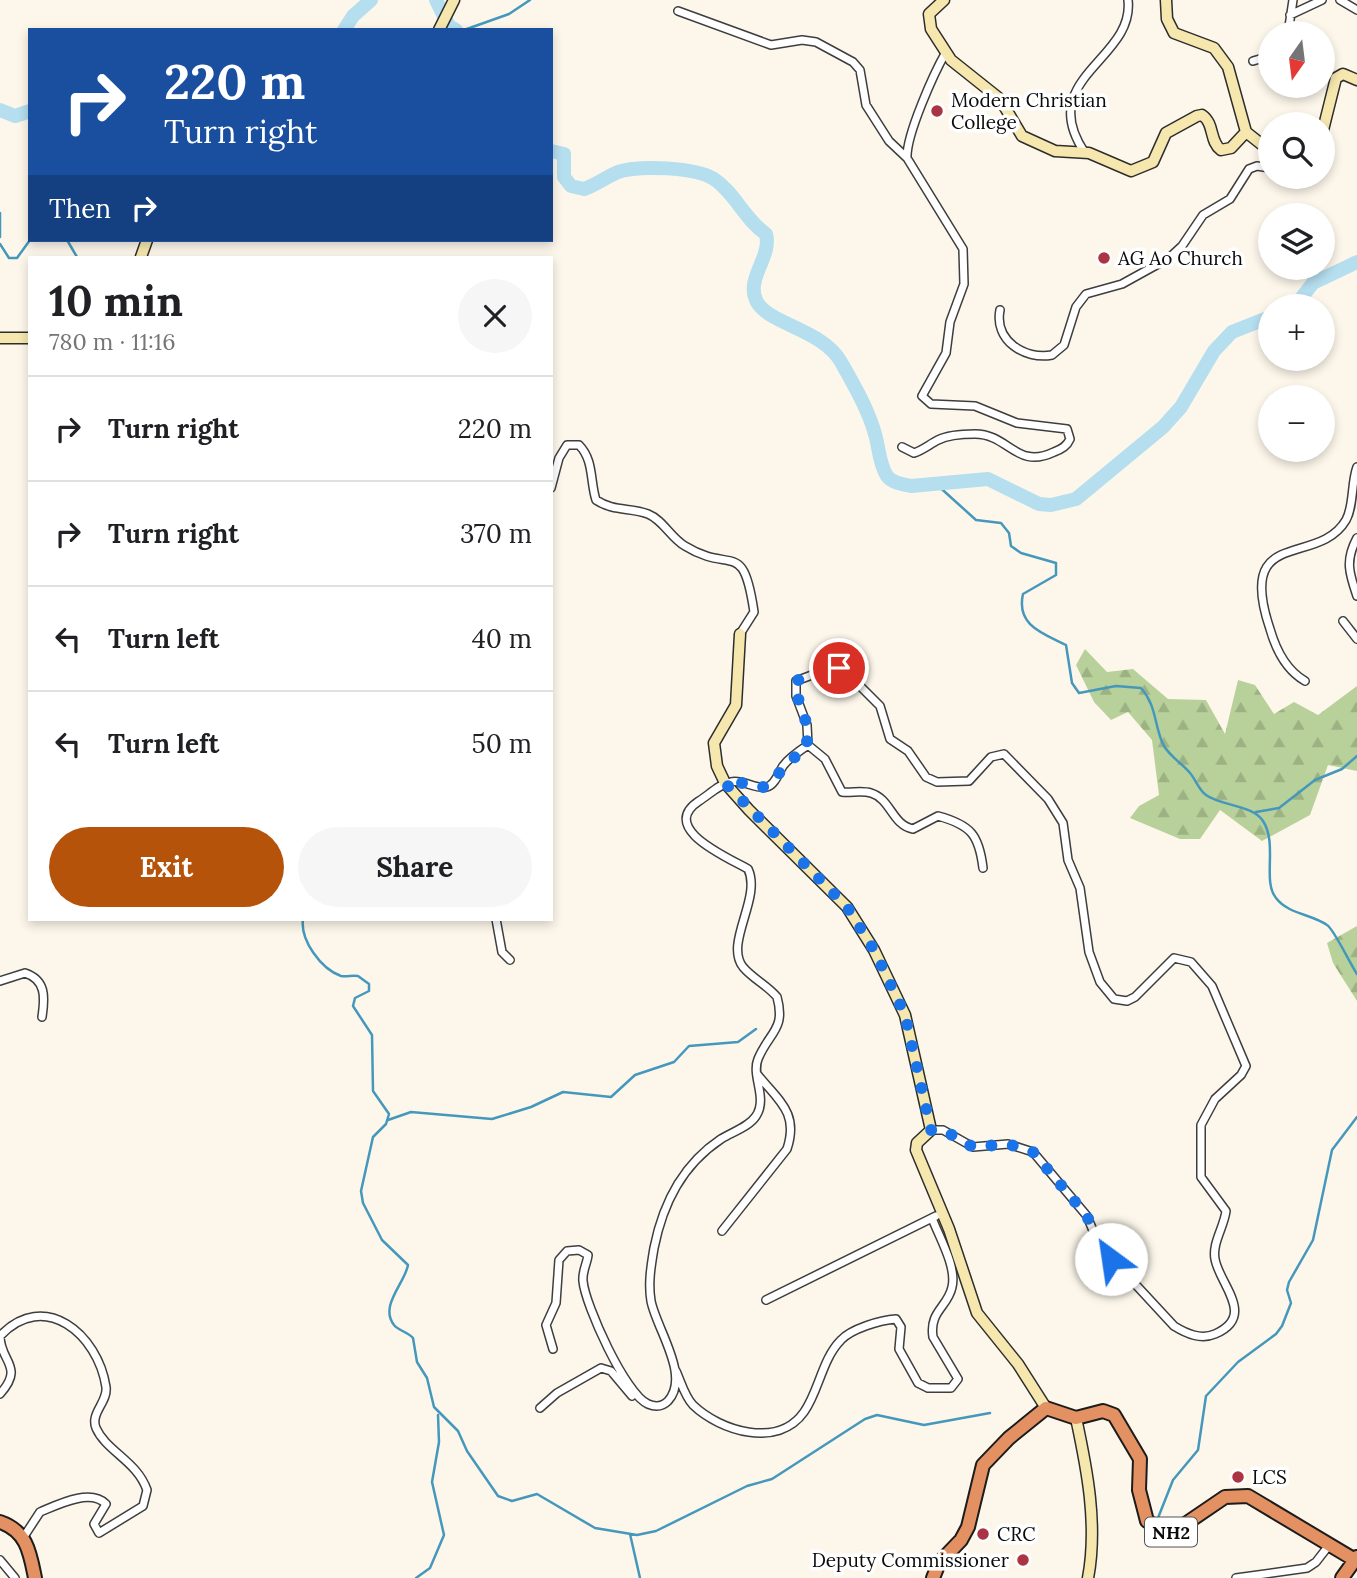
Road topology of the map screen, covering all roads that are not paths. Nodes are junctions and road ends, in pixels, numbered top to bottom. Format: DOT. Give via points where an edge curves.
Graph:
graph roads {
  1 [pos="454,0"];
  2 [pos="944,0"];
  3 [pos="1128,0"];
  4 [pos="1166,0"];
  5 [pos="1293,0"];
  6 [pos="1322,0"];
  7 [pos="1340,0"];
  8 [pos="1357,10"];
  9 [pos="678,11"];
  10 [pos="1290,15"];
  11 [pos="1289,21"];
  12 [pos="440,28"];
  13 [pos="946,52"];
  14 [pos="1258,60"];
  15 [pos="1253,61"];
  16 [pos="1357,80"];
  17 [pos="1328,112"];
  18 [pos="1245,132"];
  19 [pos="1258,142"];
  20 [pos="1084,153"];
  21 [pos="907,158"];
  22 [pos="1258,166"];
  23 [pos="1000,310"];
  24 [pos="0,338"];
  25 [pos="28,338"];
  26 [pos="902,447"];
  27 [pos="1357,467"];
  28 [pos="553,481"];
  29 [pos="1357,538"];
  30 [pos="1357,596"];
  31 [pos="1343,621"];
  32 [pos="740,634"];
  33 [pos="1357,639"];
  34 [pos="1305,681"];
  35 [pos="807,745"];
  36 [pos="725,783"];
  37 [pos="983,868"];
  38 [pos="496,921"];
  39 [pos="510,960"];
  40 [pos="0,981"];
  41 [pos="43,1017"];
  42 [pos="757,1074"];
  43 [pos="931,1130"];
  44 [pos="943,1213"];
  45 [pos="932,1218"];
  46 [pos="722,1231"];
  47 [pos="766,1300"];
  48 [pos="553,1349"];
  49 [pos="675,1369"];
  50 [pos="0,1394"];
  51 [pos="648,1404"];
  52 [pos="540,1408"];
  53 [pos="1046,1408"];
  54 [pos="1076,1418"];
  55 [pos="0,1522"];
  56 [pos="23,1538"];
  57 [pos="1330,1544"];
  58 [pos="1356,1558"];
  59 [pos="0,1560"];
  60 [pos="15,1578"];
  61 [pos="35,1578"];
  62 [pos="933,1578"];
  63 [pos="1088,1578"];
  64 [pos="1236,1578"];
  65 [pos="1342,1578"];
  1 -- 12 [label="street"];
  2 -- 13 [label="street" via="929,19"];
  3 -- 20 [label="street" via="1123,31 1100,56 1071,102 1073,131"];
  4 -- 18 [label="street" via="1167,19 1174,33 1214,48 1228,67"];
  5 -- 10 [label="street"];
  6 -- 10 [label="street"];
  7 -- 8 [label="street"];
  9 -- 21 [label="street" via="771,45 816,42 853,62 860,69 866,105 889,141"];
  10 -- 11 [label="street"];
  13 -- 20 [label="street" via="959,68 1000,99 1022,136 1055,151"];
  13 -- 21 [label="street" via="907,143"];
  14 -- 15 [label="street"];
  16 -- 17 [label="street" via="1343,74 1336,78"];
  18 -- 19 [label="street"];
  18 -- 20 [label="street" via="1231,148 1221,150 1210,122 1197,116 1167,133 1153,162 1131,171"];
  21 -- 26 [label="street" via="962,249 964,284 943,359 923,391 925,401 966,404 1017,423 1056,426 1070,433 1067,445 1035,458 1012,451 985,434 940,439 914,453"];
  22 -- 23 [label="street" via="1249,169 1230,199 1203,215 1169,258 1122,284 1086,294 1076,307 1065,345 1052,355 1030,353 1006,341 998,326"];
  24 -- 25 [label="street"];
  27 -- 34 [label="street" via="1348,516 1339,528 1280,554 1264,574 1261,594 1273,640 1286,664"];
  28 -- 32 [label="street" via="562,451 567,445 579,445 590,467 596,500 613,509 652,515 688,548 738,563 746,571 754,612"];
  29 -- 30 [label="street" via="1348,567"];
  31 -- 33 [label="street"];
  32 -- 36 [label="street" via="736,705 714,743 716,766"];
  35 -- 36 [label="street" via="768,787 740,780"];
  35 -- 37 [label="street" via="825,759 842,792 877,796 904,826 917,828 938,816 974,832"];
  35 -- 43 [label="street" via="807,725 795,684 808,674 833,667 845,671 880,706 890,740 903,747 932,780 969,781 991,757 1004,754 1044,795 1063,823 1068,860 1080,888 1089,952 1107,992 1121,1001 1135,997 1174,958 1191,962 1206,978 1246,1066 1215,1099 1201,1130 1201,1177 1226,1211 1215,1258 1234,1299 1230,1322 1203,1336 1174,1326 1099,1245 1087,1216 1033,1152 1008,1144 973,1147 943,1130"];
  36 -- 42 [label="street" via="690,807 685,823 696,838 748,869 751,876 738,953 743,968 777,997 780,1016 777,1030 757,1061"];
  36 -- 43 [label="street" via="847,907 874,950 905,1015"];
  38 -- 39 [label="street" via="502,952"];
  40 -- 41 [label="street" via="25,973 40,982"];
  42 -- 46 [label="street" via="788,1112 792,1134 787,1149"];
  42 -- 49 [label="street" via="760,1104 756,1116 700,1156 673,1188 663,1211 649,1284"];
  43 -- 44 [label="street" via="916,1150"];
  44 -- 45 [label="street"];
  44 -- 53 [label="street" via="977,1312"];
  45 -- 47 [label="street"];
  45 -- 49 [label="street" via="953,1278 932,1330 958,1379 951,1388 918,1383 899,1349 901,1327 896,1319 842,1339 804,1412 784,1429 768,1434 727,1426 706,1415 691,1404"];
  48 -- 51 [label="street" via="546,1325 555,1303 559,1260 567,1251 579,1250 588,1255 583,1283 599,1334 634,1391"];
  49 -- 51 [label="street" via="668,1401"];
  50 -- 56 [label="street" via="12,1371 0,1336 13,1323 58,1320 84,1335 97,1357 106,1389 94,1419 96,1429 135,1467 147,1490 143,1506 99,1533 94,1527 106,1504 87,1497 40,1512"];
  51 -- 52 [label="street" via="636,1400 611,1371 601,1368"];
  53 -- 54 [label="highway, NH2"];
  53 -- 62 [label="highway" via="983,1465 968,1527 939,1563"];
  54 -- 57 [label="highway, NH2" via="1103,1411 1123,1424 1140,1459 1142,1509 1156,1528 1175,1531 1225,1497 1237,1495 1264,1503"];
  54 -- 63 [label="street" via="1089,1495"];
  55 -- 56 [label="highway"];
  56 -- 61 [label="highway"];
  57 -- 58 [label="highway, NH2"];
  57 -- 64 [label="street" via="1307,1568"];
  58 -- 65 [label="highway, NH2"];
  59 -- 60 [label="street"];
}
